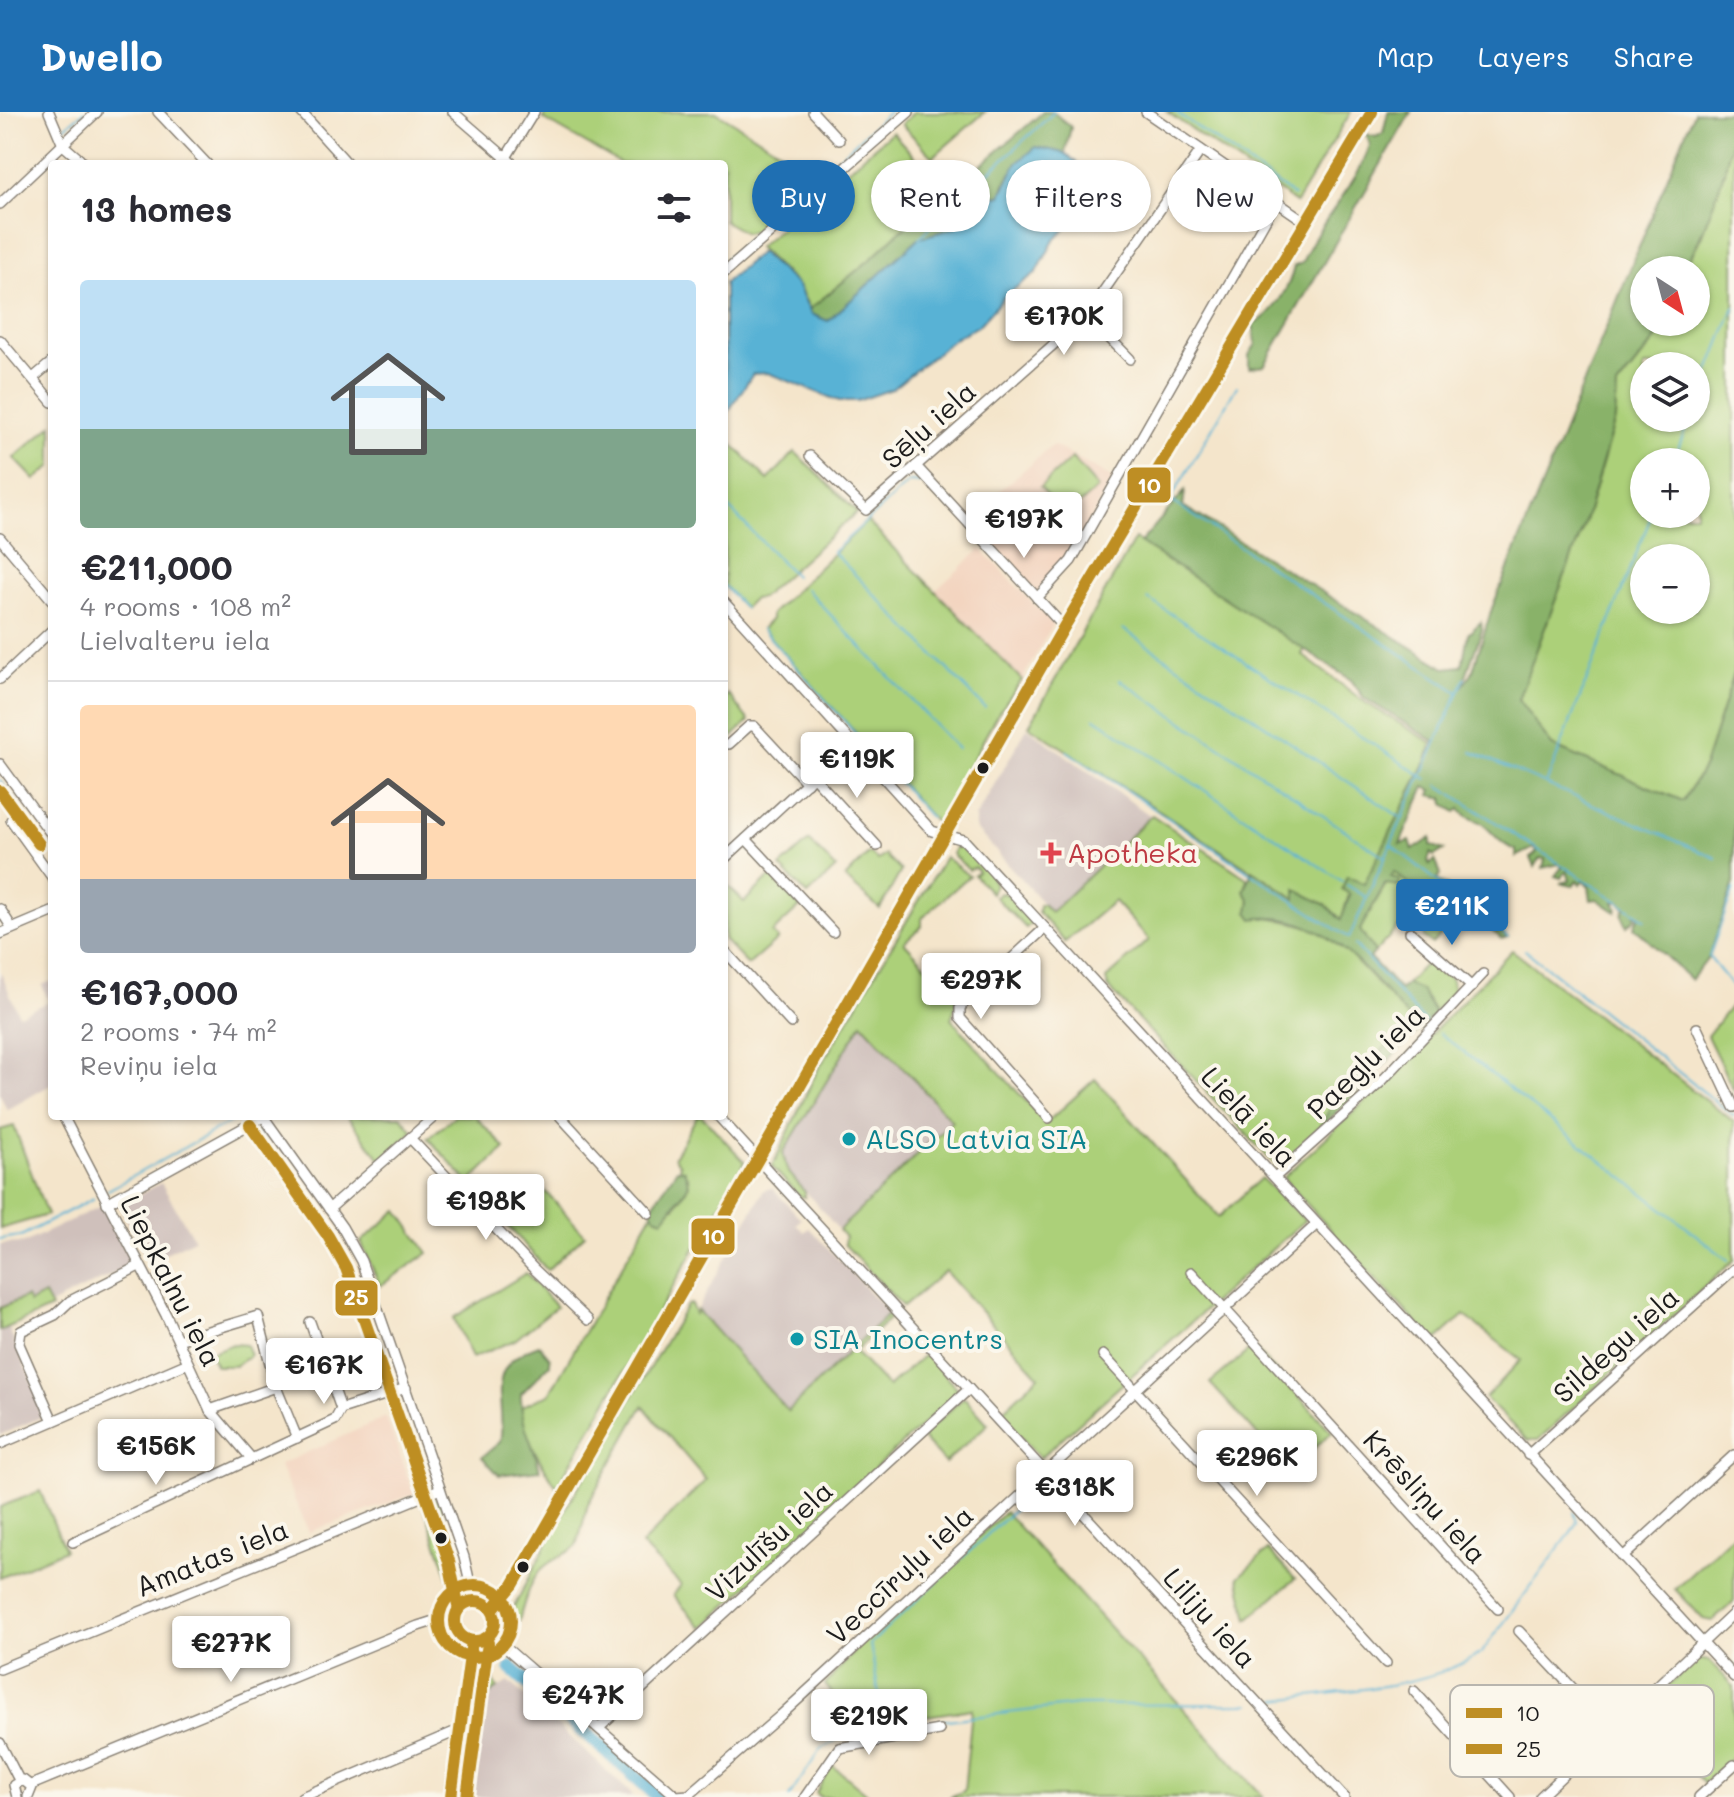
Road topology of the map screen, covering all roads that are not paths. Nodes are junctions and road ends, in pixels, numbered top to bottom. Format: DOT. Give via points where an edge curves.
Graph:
graph roads {
  1 [pos="49,112"];
  2 [pos="97,112"];
  3 [pos="158,112"];
  4 [pos="301,112"];
  5 [pos="453,112"];
  6 [pos="534,112"];
  7 [pos="813,112"];
  8 [pos="909,112"];
  9 [pos="1146,112"];
  10 [pos="1372,112"];
  11 [pos="839,140"];
  12 [pos="63,145"];
  13 [pos="1201,150"];
  14 [pos="80,160"];
  15 [pos="203,160"];
  16 [pos="344,160"];
  17 [pos="505,160"];
  18 [pos="508,160"];
  19 [pos="1215,160"];
  20 [pos="0,204"];
  21 [pos="1283,208"];
  22 [pos="1306,222"];
  23 [pos="1258,232"];
  24 [pos="728,270"];
  25 [pos="1087,315"];
  26 [pos="0,340"];
  27 [pos="1130,359"];
  28 [pos="48,365"];
  29 [pos="33,378"];
  30 [pos="48,397"];
  31 [pos="810,456"];
  32 [pos="916,466"];
  33 [pos="0,538"];
  34 [pos="48,595"];
  35 [pos="1037,598"];
  36 [pos="728,606"];
  37 [pos="1064,627"];
  38 [pos="48,634"];
  39 [pos="0,679"];
  40 [pos="852,741"];
  41 [pos="729,744"];
  42 [pos="0,764"];
  43 [pos="810,780"];
  44 [pos="11,820"];
  45 [pos="48,830"];
  46 [pos="947,835"];
  47 [pos="746,839"];
  48 [pos="877,846"];
  49 [pos="728,855"];
  50 [pos="48,871"];
  51 [pos="0,909"];
  52 [pos="48,914"];
  53 [pos="12,928"];
  54 [pos="1045,928"];
  55 [pos="833,932"];
  56 [pos="1410,932"];
  57 [pos="0,934"];
  58 [pos="728,954"];
  59 [pos="1483,974"];
  60 [pos="1472,987"];
  61 [pos="791,1023"];
  62 [pos="1697,1028"];
  63 [pos="1734,1107"];
  64 [pos="1049,1118"];
  65 [pos="65,1120"];
  66 [pos="256,1120"];
  67 [pos="266,1120"];
  68 [pos="430,1120"];
  69 [pos="564,1120"];
  70 [pos="722,1120"];
  71 [pos="410,1138"];
  72 [pos="760,1159"];
  73 [pos="1275,1177"];
  74 [pos="107,1203"];
  75 [pos="329,1209"];
  76 [pos="649,1213"];
  77 [pos="1317,1224"];
  78 [pos="139,1266"];
  79 [pos="1734,1269"];
  80 [pos="1191,1272"];
  81 [pos="1224,1308"];
  82 [pos="588,1320"];
  83 [pos="310,1322"];
  84 [pos="178,1340"];
  85 [pos="1103,1355"];
  86 [pos="188,1363"];
  87 [pos="276,1387"];
  88 [pos="406,1388"];
  89 [pos="969,1389"];
  90 [pos="1134,1389"];
  91 [pos="341,1409"];
  92 [pos="210,1410"];
  93 [pos="53,1421"];
  94 [pos="297,1438"];
  95 [pos="0,1444"];
  96 [pos="1528,1455"];
  97 [pos="1734,1455"];
  98 [pos="251,1458"];
  99 [pos="1045,1470"];
  100 [pos="440,1489"];
  101 [pos="73,1542"];
  102 [pos="1623,1557"];
  103 [pos="474,1601"];
  104 [pos="1498,1609"];
  105 [pos="492,1610"];
  106 [pos="1734,1613"];
  107 [pos="454,1620"];
  108 [pos="1519,1631"];
  109 [pos="490,1634"];
  110 [pos="472,1641"];
  111 [pos="1703,1643"];
  112 [pos="1386,1663"];
  113 [pos="0,1669"];
  114 [pos="1734,1677"];
  115 [pos="1570,1685"];
  116 [pos="1658,1685"];
  117 [pos="1414,1691"];
  118 [pos="599,1728"];
  119 [pos="459,1730"];
  120 [pos="939,1730"];
  121 [pos="1450,1731"];
  122 [pos="0,1743"];
  123 [pos="1734,1765"];
  124 [pos="1492,1777"];
  125 [pos="1561,1777"];
  126 [pos="19,1780"];
  127 [pos="31,1785"];
  128 [pos="689,1795"];
  129 [pos="14,1796"];
  130 [pos="28,1797"];
  131 [pos="302,1797"];
  132 [pos="451,1797"];
  133 [pos="805,1797"];
  134 [pos="1344,1797"];
  135 [pos="1510,1797"];
  136 [pos="1540,1797"];
  137 [pos="1699,1797"];
  1 -- 12 [label="street"];
  2 -- 12 [label="street"];
  3 -- 15 [label="street"];
  4 -- 16 [label="street"];
  5 -- 17 [label="street"];
  6 -- 18 [label="street"];
  7 -- 11 [label="street"];
  8 -- 24 [label="street"];
  9 -- 13 [label="street"];
  10 -- 22 [label="main road"];
  12 -- 14 [label="street"];
  12 -- 20 [label="street"];
  13 -- 19 [label="street"];
  13 -- 25 [label="street, Sēļu iela"];
  21 -- 22 [label="street"];
  22 -- 37 [label="main road"];
  23 -- 35 [label="street" via="1071,561"];
  25 -- 27 [label="street"];
  25 -- 32 [label="street, Sēļu iela"];
  26 -- 29 [label="street"];
  28 -- 29 [label="street"];
  29 -- 30 [label="street"];
  31 -- 32 [label="street, Sēļu iela" via="866,510"];
  32 -- 35 [label="street"];
  33 -- 34 [label="street"];
  35 -- 37 [label="street"];
  36 -- 40 [label="street, Lielā iela"];
  37 -- 46 [label="main road"];
  38 -- 39 [label="street"];
  40 -- 43 [label="street"];
  40 -- 46 [label="street, Lielā iela" via="932,831"];
  41 -- 43 [label="street" via="754,726"];
  42 -- 45 [label="street"];
  43 -- 47 [label="street"];
  43 -- 48 [label="street"];
  44 -- 50 [label="street"];
  46 -- 54 [label="street, Lielā iela" via="964,840"];
  46 -- 72 [label="main road"];
  47 -- 49 [label="street"];
  47 -- 55 [label="street"];
  51 -- 53 [label="street"];
  52 -- 53 [label="street"];
  53 -- 57 [label="street"];
  54 -- 64 [label="street" via="964,1003 960,1018"];
  54 -- 73 [label="street, Lielā iela"];
  56 -- 60 [label="street"];
  58 -- 61 [label="street"];
  59 -- 60 [label="street, Paegļu iela"];
  60 -- 73 [label="street, Paegļu iela" via="1381,1082"];
  62 -- 63 [label="street"];
  65 -- 74 [label="street, Liepkalnu iela"];
  66 -- 74 [label="street"];
  67 -- 75 [label="street"];
  68 -- 71 [label="street"];
  69 -- 76 [label="street"];
  70 -- 72 [label="street, Liliju iela"];
  71 -- 75 [label="street"];
  71 -- 82 [label="street"];
  72 -- 89 [label="street, Liliju iela"];
  72 -- 105 [label="main road" via="513,1585"];
  73 -- 77 [label="street, Lielā iela"];
  74 -- 78 [label="street, Liepkalnu iela"];
  75 -- 88 [label="street" via="361,1261"];
  77 -- 81 [label="street, Veccīruļu iela"];
  77 -- 96 [label="street, Lielā iela"];
  78 -- 84 [label="street, Liepkalnu iela"];
  78 -- 93 [label="street" via="21,1331 19,1344"];
  79 -- 96 [label="street, Sildegu iela"];
  80 -- 81 [label="street, Krēsliņu iela"];
  81 -- 90 [label="street, Veccīruļu iela"];
  81 -- 104 [label="street, Krēsliņu iela"];
  83 -- 91 [label="street"];
  84 -- 86 [label="street, Liepkalnu iela"];
  84 -- 87 [label="street" via="258,1316"];
  85 -- 90 [label="street"];
  86 -- 92 [label="street, Liepkalnu iela"];
  86 -- 93 [label="street"];
  87 -- 92 [label="street"];
  87 -- 94 [label="street"];
  88 -- 91 [label="street"];
  88 -- 100 [label="street"];
  89 -- 99 [label="street, Liliju iela"];
  89 -- 118 [label="street, Vizulīšu iela"];
  90 -- 99 [label="street, Veccīruļu iela"];
  90 -- 112 [label="street"];
  91 -- 94 [label="street" via="335,1420"];
  92 -- 98 [label="street, Liepkalnu iela"];
  93 -- 95 [label="street"];
  94 -- 98 [label="street"];
  96 -- 102 [label="street, Lielā iela"];
  97 -- 102 [label="street"];
  98 -- 101 [label="street"];
  99 -- 128 [label="street, Veccīruļu iela"];
  99 -- 134 [label="street, Liliju iela"];
  100 -- 103 [label="street"];
  100 -- 113 [label="street, Amatas iela"];
  102 -- 111 [label="street, Lielā iela"];
  103 -- 105 [label="main road"];
  103 -- 107 [label="main road" via="459,1608"];
  105 -- 109 [label="main road"];
  106 -- 111 [label="street"];
  107 -- 110 [label="main road" via="457,1632"];
  107 -- 127 [label="street" via="418,1626"];
  108 -- 115 [label="street"];
  109 -- 110 [label="main road"];
  109 -- 118 [label="street"];
  110 -- 119 [label="main road"];
  111 -- 114 [label="street, Lielā iela"];
  111 -- 116 [label="street"];
  117 -- 121 [label="street"];
  118 -- 128 [label="street" via="676,1796"];
  119 -- 131 [label="street"];
  119 -- 132 [label="main road"];
  120 -- 133 [label="street" via="839,1748"];
  122 -- 126 [label="street"];
  123 -- 137 [label="street"];
  124 -- 135 [label="street"];
  125 -- 136 [label="street"];
  126 -- 127 [label="street"];
  126 -- 129 [label="street"];
  127 -- 130 [label="street"];
}
